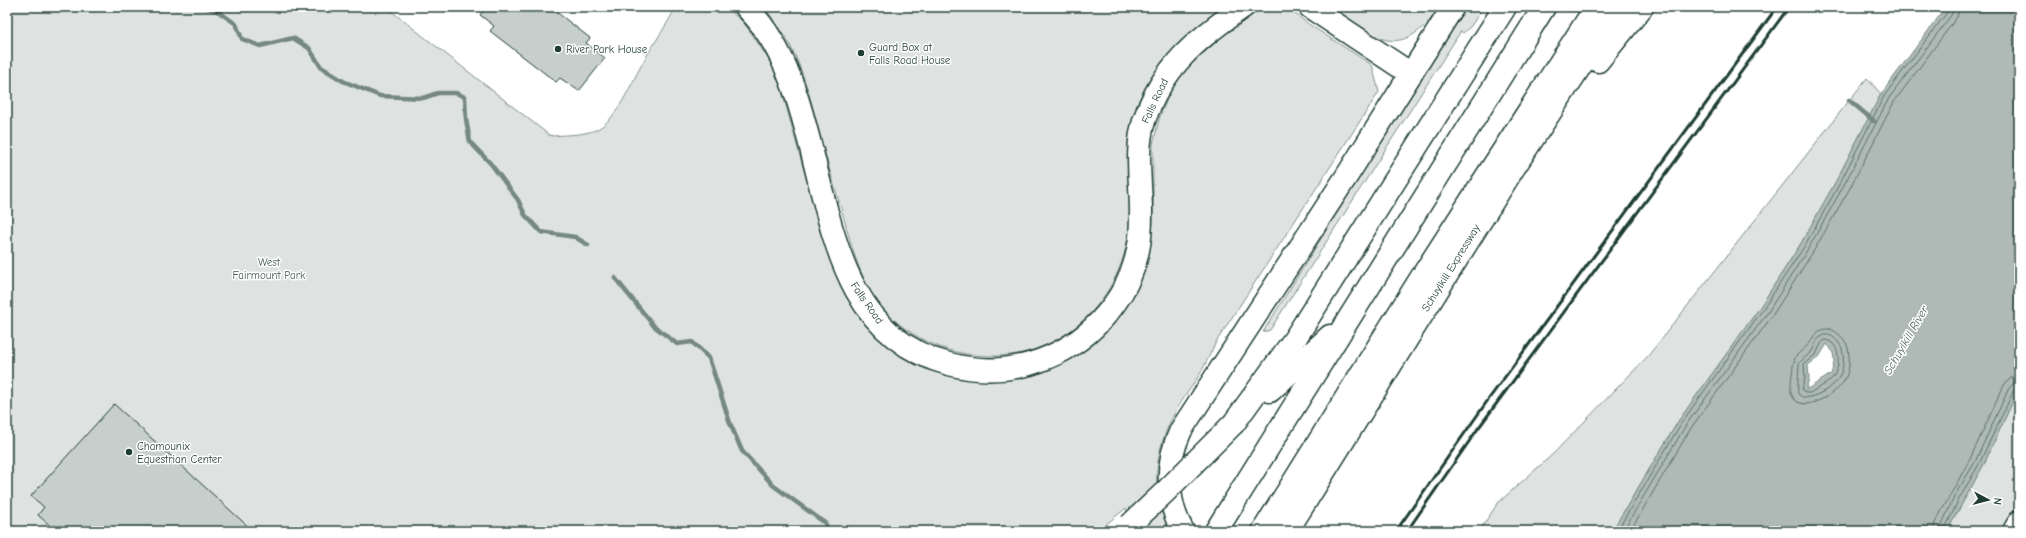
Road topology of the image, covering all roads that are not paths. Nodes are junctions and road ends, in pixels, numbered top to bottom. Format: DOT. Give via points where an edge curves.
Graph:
graph roads {
  1 [pos="746,7"];
  2 [pos="1243,7"];
  3 [pos="1310,7"];
  4 [pos="1453,7"];
  5 [pos="1505,7"];
  6 [pos="1544,7"];
  7 [pos="1596,7"];
  8 [pos="1619,7"];
  9 [pos="1642,7"];
  10 [pos="1410,74"];
  11 [pos="1513,169"];
  12 [pos="1352,316"];
  13 [pos="1234,423"];
  14 [pos="2019,522"];
  15 [pos="1126,528"];
  16 [pos="1273,528"];
  17 [pos="1183,531"];
  18 [pos="1216,531"];
  19 [pos="2014,531"];
  1 -- 2 [label="main road, Falls Road" via="773,41 790,78 839,252 862,300 890,333 914,349 942,362 988,370 1034,363 1063,350 1088,332 1110,309 1128,281 1138,251 1141,212 1139,147 1149,109 1178,60 1197,41"];
  3 -- 10 [label="main road"];
  4 -- 10 [label="main road"];
  5 -- 13 [label="main road" via="1296,337"];
  6 -- 12 [label="main road"];
  7 -- 16 [label="main road" via="1421,278"];
  8 -- 11 [label="main road, Schuylkill Expressway"];
  9 -- 11 [label="main road"];
  10 -- 17 [label="main road" via="1181,430 1171,455 1169,475 1174,512"];
  11 -- 16 [label="main road, Schuylkill Expressway"];
  12 -- 13 [label="main road"];
  12 -- 18 [label="main road"];
  13 -- 15 [label="main road, bridge"];
  14 -- 19 [label="main road"];
}
